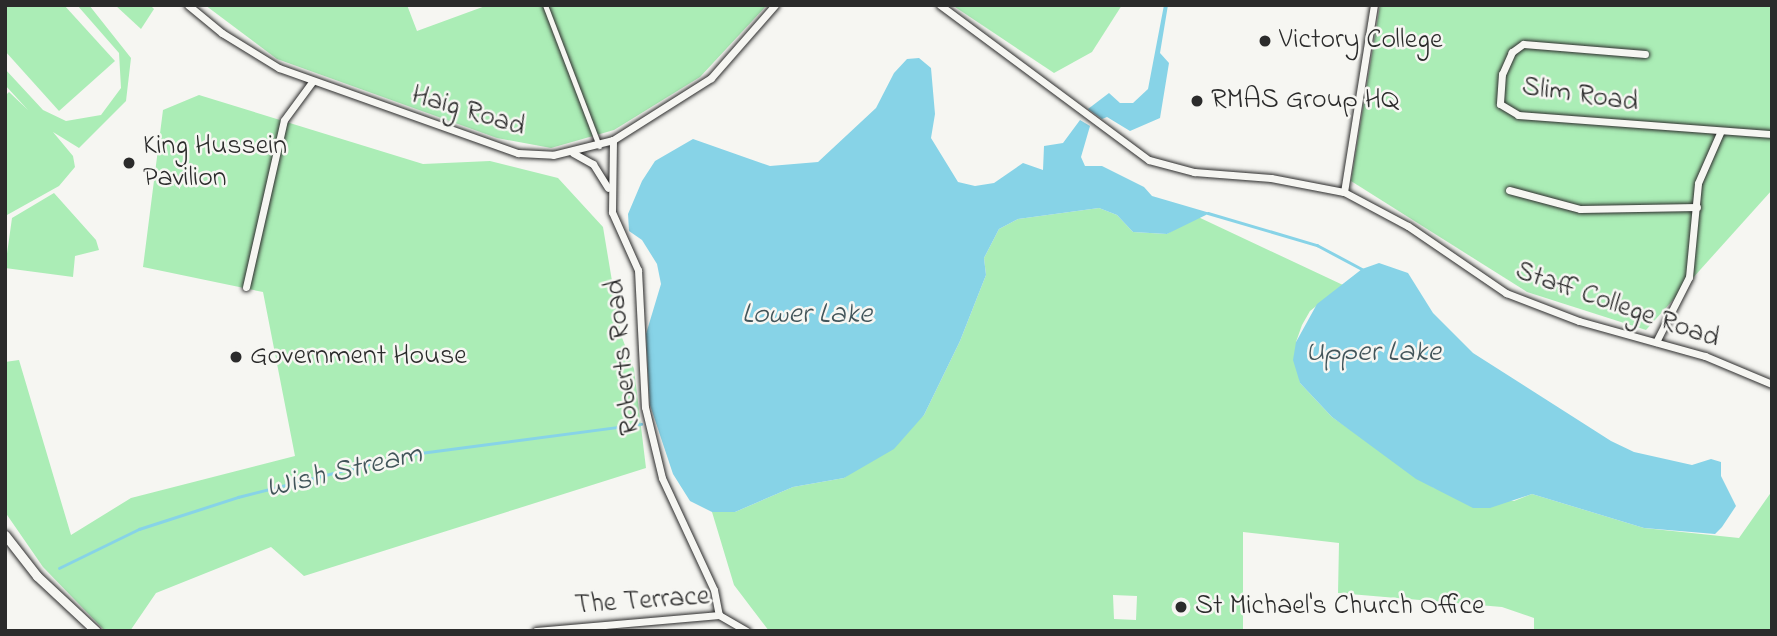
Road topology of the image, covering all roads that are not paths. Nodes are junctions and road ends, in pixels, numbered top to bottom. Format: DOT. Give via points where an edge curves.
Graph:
graph roads {
  1 [pos="188,5"];
  2 [pos="545,5"];
  3 [pos="775,5"];
  4 [pos="940,5"];
  5 [pos="1374,5"];
  6 [pos="1645,54"];
  7 [pos="312,82"];
  8 [pos="1720,133"];
  9 [pos="1772,134"];
  10 [pos="613,140"];
  11 [pos="599,146"];
  12 [pos="573,153"];
  13 [pos="1509,190"];
  14 [pos="610,192"];
  15 [pos="1344,192"];
  16 [pos="1697,207"];
  17 [pos="246,287"];
  18 [pos="1656,342"];
  19 [pos="1772,384"];
  20 [pos="5,535"];
  21 [pos="719,615"];
  22 [pos="96,631"];
  23 [pos="536,631"];
  24 [pos="747,631"];
  1 -- 7 [label="street, Haig Road" via="222,33"];
  2 -- 11 [label="street"];
  3 -- 10 [label="street, Haig Road" via="711,78"];
  4 -- 15 [label="street, Staff College Road" via="1149,160 1168,167 1271,178"];
  5 -- 15 [label="street"];
  6 -- 8 [label="street, Slim Road" via="1523,44 1512,52 1502,74 1500,104 1518,115"];
  7 -- 12 [label="street, Haig Road" via="518,153"];
  7 -- 17 [label="street" via="284,120"];
  8 -- 9 [label="street, Slim Road"];
  8 -- 16 [label="street" via="1698,183"];
  10 -- 11 [label="street, Haig Road"];
  10 -- 14 [label="street"];
  11 -- 12 [label="street, Haig Road"];
  12 -- 14 [label="street" via="593,164"];
  13 -- 16 [label="street" via="1580,209"];
  14 -- 21 [label="street, Roberts Road" via="616,229 638,270 645,407 662,478 715,590"];
  15 -- 18 [label="street, Staff College Road" via="1408,226 1506,293 1579,321"];
  16 -- 18 [label="street" via="1689,277"];
  18 -- 19 [label="street, Staff College Road"];
  20 -- 22 [label="street" via="37,576"];
  21 -- 23 [label="street, The Terrace"];
  21 -- 24 [label="street, The Terrace"];
}
